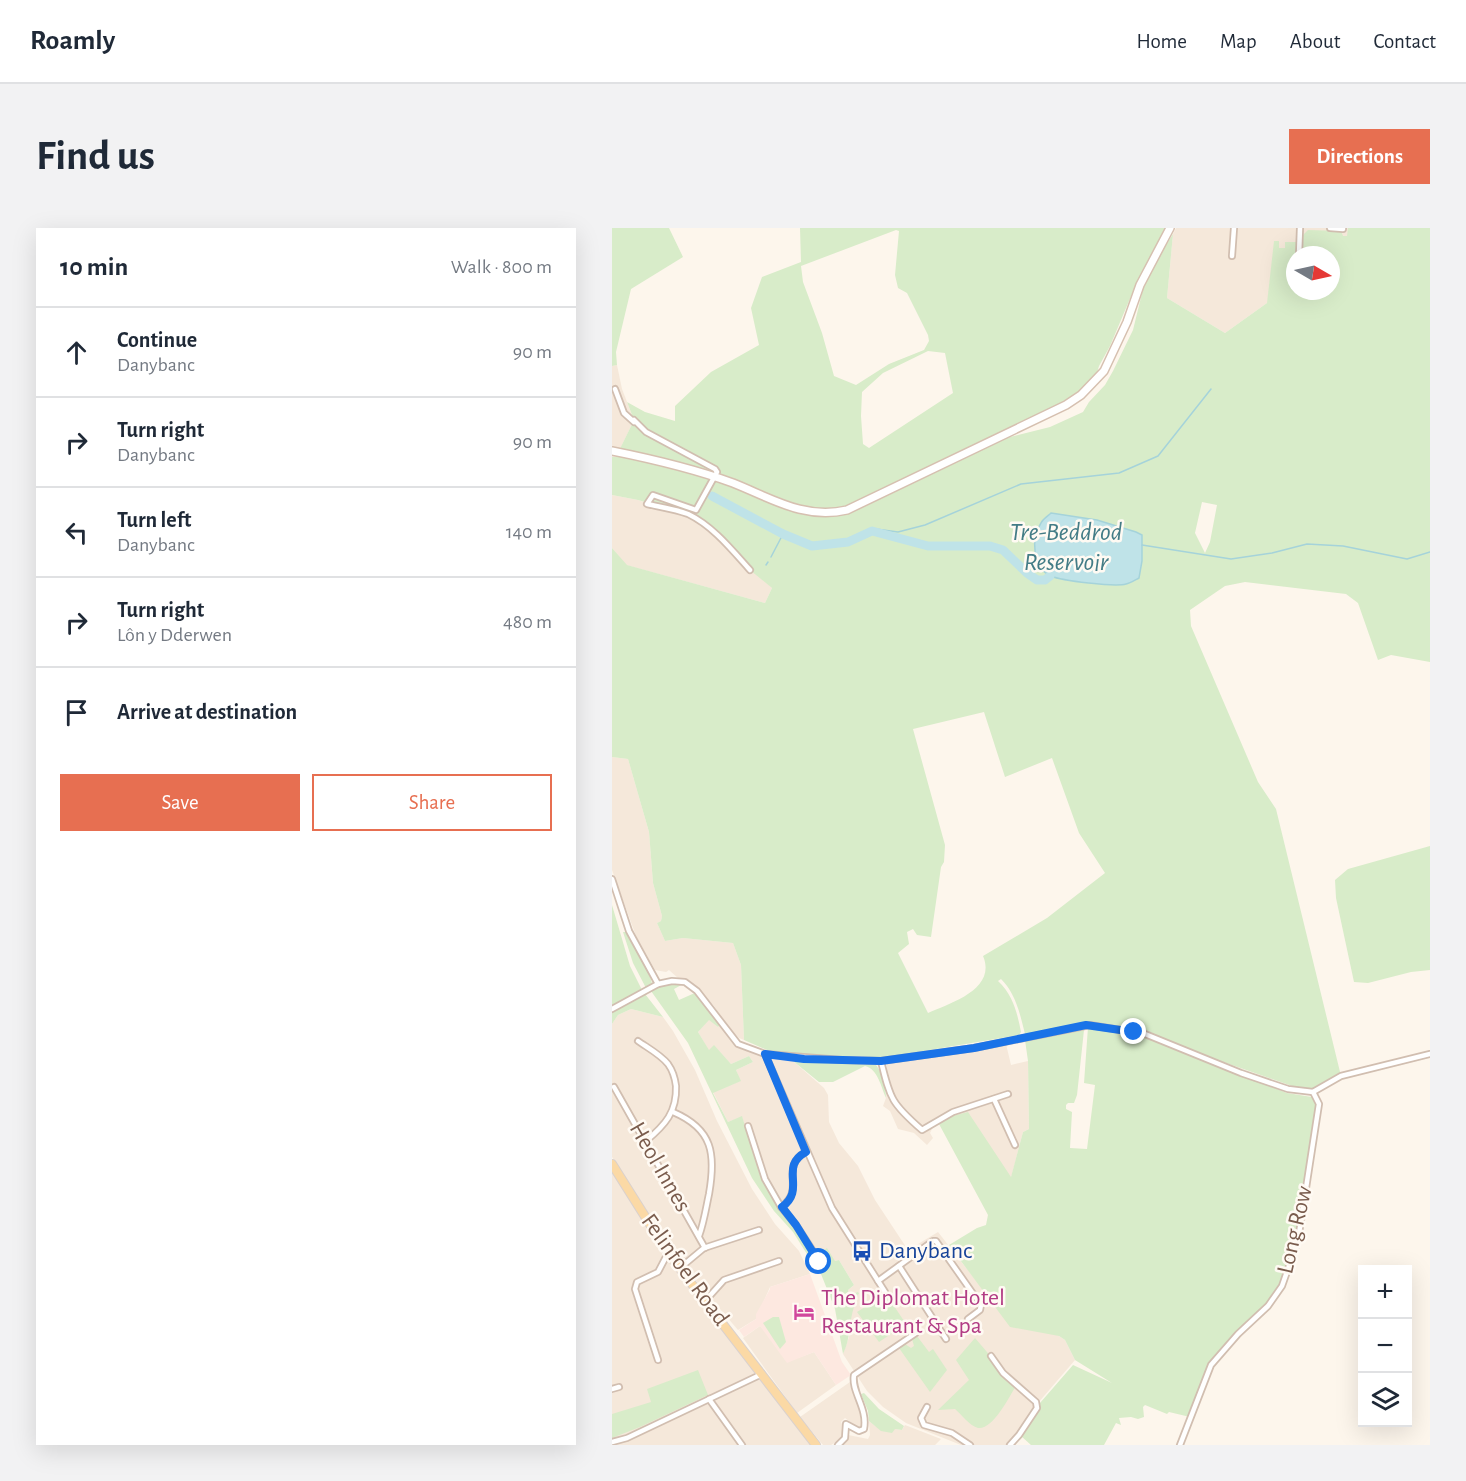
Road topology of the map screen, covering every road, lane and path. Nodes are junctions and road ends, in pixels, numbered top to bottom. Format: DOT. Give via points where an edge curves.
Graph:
graph roads {
  1 [pos="1170,228"];
  2 [pos="1234,228"];
  3 [pos="1300,228"];
  4 [pos="1330,228"];
  5 [pos="1343,228"];
  6 [pos="1343,235"];
  7 [pos="1299,246"];
  8 [pos="1232,256"];
  9 [pos="615,389"];
  10 [pos="612,452"];
  11 [pos="715,478"];
  12 [pos="750,570"];
  13 [pos="612,879"];
  14 [pos="658,984"];
  15 [pos="612,1009"];
  16 [pos="638,1041"];
  17 [pos="765,1054"];
  18 [pos="1430,1054"];
  19 [pos="881,1061"];
  20 [pos="614,1087"];
  21 [pos="1313,1092"];
  22 [pos="1008,1094"];
  23 [pos="993,1099"];
  24 [pos="673,1112"];
  25 [pos="747,1126"];
  26 [pos="646,1141"];
  27 [pos="1015,1145"];
  28 [pos="806,1152"];
  29 [pos="612,1164"];
  30 [pos="782,1207"];
  31 [pos="759,1230"];
  32 [pos="699,1236"];
  33 [pos="705,1248"];
  34 [pos="668,1253"];
  35 [pos="779,1261"];
  36 [pos="819,1262"];
  37 [pos="899,1266"];
  38 [pos="680,1268"];
  39 [pos="878,1281"];
  40 [pos="885,1292"];
  41 [pos="706,1300"];
  42 [pos="968,1319"];
  43 [pos="916,1333"];
  44 [pos="945,1339"];
  45 [pos="992,1356"];
  46 [pos="658,1360"];
  47 [pos="762,1374"];
  48 [pos="619,1387"];
  49 [pos="612,1389"];
  50 [pos="709,1399"];
  51 [pos="927,1407"];
  52 [pos="627,1438"];
  53 [pos="612,1442"];
  54 [pos="630,1445"];
  55 [pos="742,1445"];
  56 [pos="816,1445"];
  57 [pos="838,1445"];
  58 [pos="970,1445"];
  59 [pos="1010,1445"];
  60 [pos="1180,1445"];
  1 -- 11 [label="main road" via="1140,285 1104,371 1066,405 833,514 789,508"];
  2 -- 8 [label="street"];
  3 -- 7 [label="street"];
  4 -- 5 [label="street"];
  5 -- 6 [label="street"];
  9 -- 11 [label="street" via="624,413 646,432 715,469"];
  10 -- 11 [label="main road"];
  11 -- 12 [label="street" via="696,510 653,495 647,504 698,520"];
  13 -- 14 [label="street" via="629,931"];
  14 -- 15 [label="street"];
  14 -- 17 [label="street" via="685,982 697,991 738,1044"];
  16 -- 24 [label="street" via="664,1060 673,1072"];
  17 -- 19 [label="street"];
  17 -- 28 [label="street"];
  18 -- 21 [label="street" via="1341,1076"];
  19 -- 21 [label="street" via="1090,1025 1145,1034 1241,1073 1288,1089"];
  19 -- 23 [label="street" via="889,1094 899,1110 921,1130 953,1112"];
  20 -- 26 [label="street, Heol Innes"];
  21 -- 60 [label="street, Long Row" via="1319,1104 1299,1230 1282,1286 1211,1365"];
  22 -- 23 [label="street"];
  23 -- 27 [label="street"];
  24 -- 26 [label="street"];
  24 -- 32 [label="street" via="698,1126 713,1159"];
  25 -- 30 [label="street" via="765,1179"];
  26 -- 32 [label="street, Heol Innes"];
  28 -- 30 [label="street" via="796,1157 794,1194"];
  28 -- 39 [label="street" via="832,1208"];
  29 -- 34 [label="main road, Felinfoel Road"];
  30 -- 36 [label="street"];
  31 -- 33 [label="street"];
  32 -- 33 [label="street, Heol Innes"];
  33 -- 38 [label="street"];
  34 -- 38 [label="main road, Felinfoel Road"];
  34 -- 46 [label="street" via="660,1269 638,1282 635,1289"];
  35 -- 41 [label="street" via="724,1280"];
  37 -- 39 [label="street"];
  37 -- 42 [label="street" via="933,1241 939,1242 981,1305"];
  37 -- 44 [label="street"];
  38 -- 41 [label="main road, Felinfoel Road"];
  39 -- 40 [label="street"];
  41 -- 47 [label="main road, Felinfoel Road"];
  43 -- 57 [label="street" via="854,1375 864,1429 859,1431 846,1424 845,1438"];
  45 -- 59 [label="street" via="1037,1408"];
  47 -- 50 [label="street"];
  47 -- 56 [label="main road, Felinfoel Road"];
  48 -- 49 [label="street"];
  50 -- 52 [label="street"];
  50 -- 55 [label="street"];
  51 -- 58 [label="street" via="921,1418 924,1425 952,1433"];
  52 -- 53 [label="street"];
  52 -- 54 [label="street"];
}
